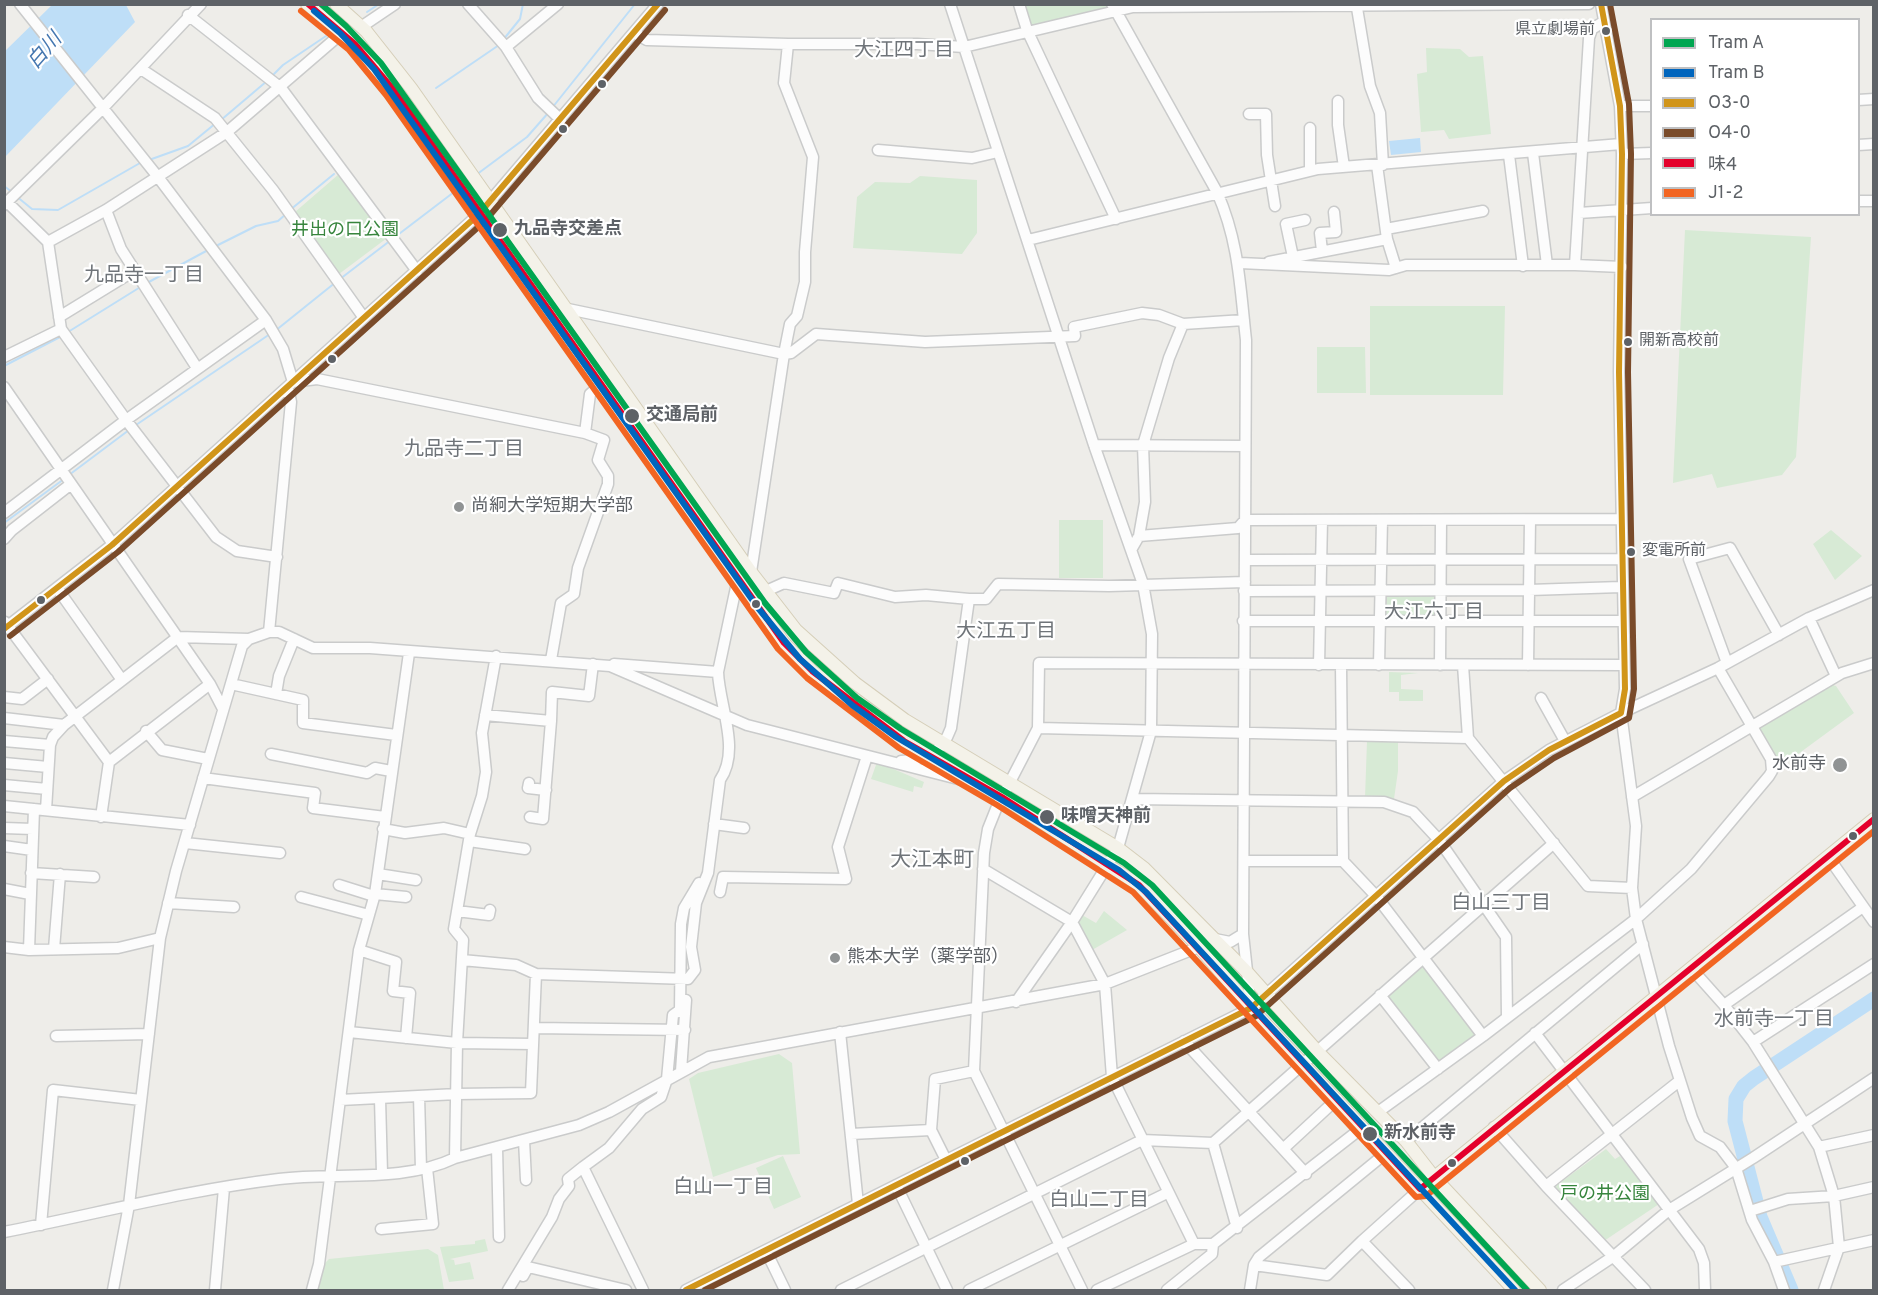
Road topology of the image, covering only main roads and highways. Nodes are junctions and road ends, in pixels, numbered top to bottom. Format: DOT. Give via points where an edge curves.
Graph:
graph roads {
  1 [pos="307,4"];
  2 [pos="349,14"];
  3 [pos="1874,819"];
  4 [pos="1434,1177"];
  5 [pos="1420,1189"];
  6 [pos="1514,1290"];
  7 [pos="1540,1290"];
  1 -- 5 [label="main road" via="374,64 393,89 784,643 812,671 904,741 1002,797 1139,885"];
  2 -- 4 [label="main road" via="411,88 796,630 825,658 905,720 1118,848 1144,868 1247,972"];
  3 -- 4 [label="main road"];
  4 -- 5 [label="main road"];
  4 -- 7 [label="main road"];
  5 -- 6 [label="main road"];
}
